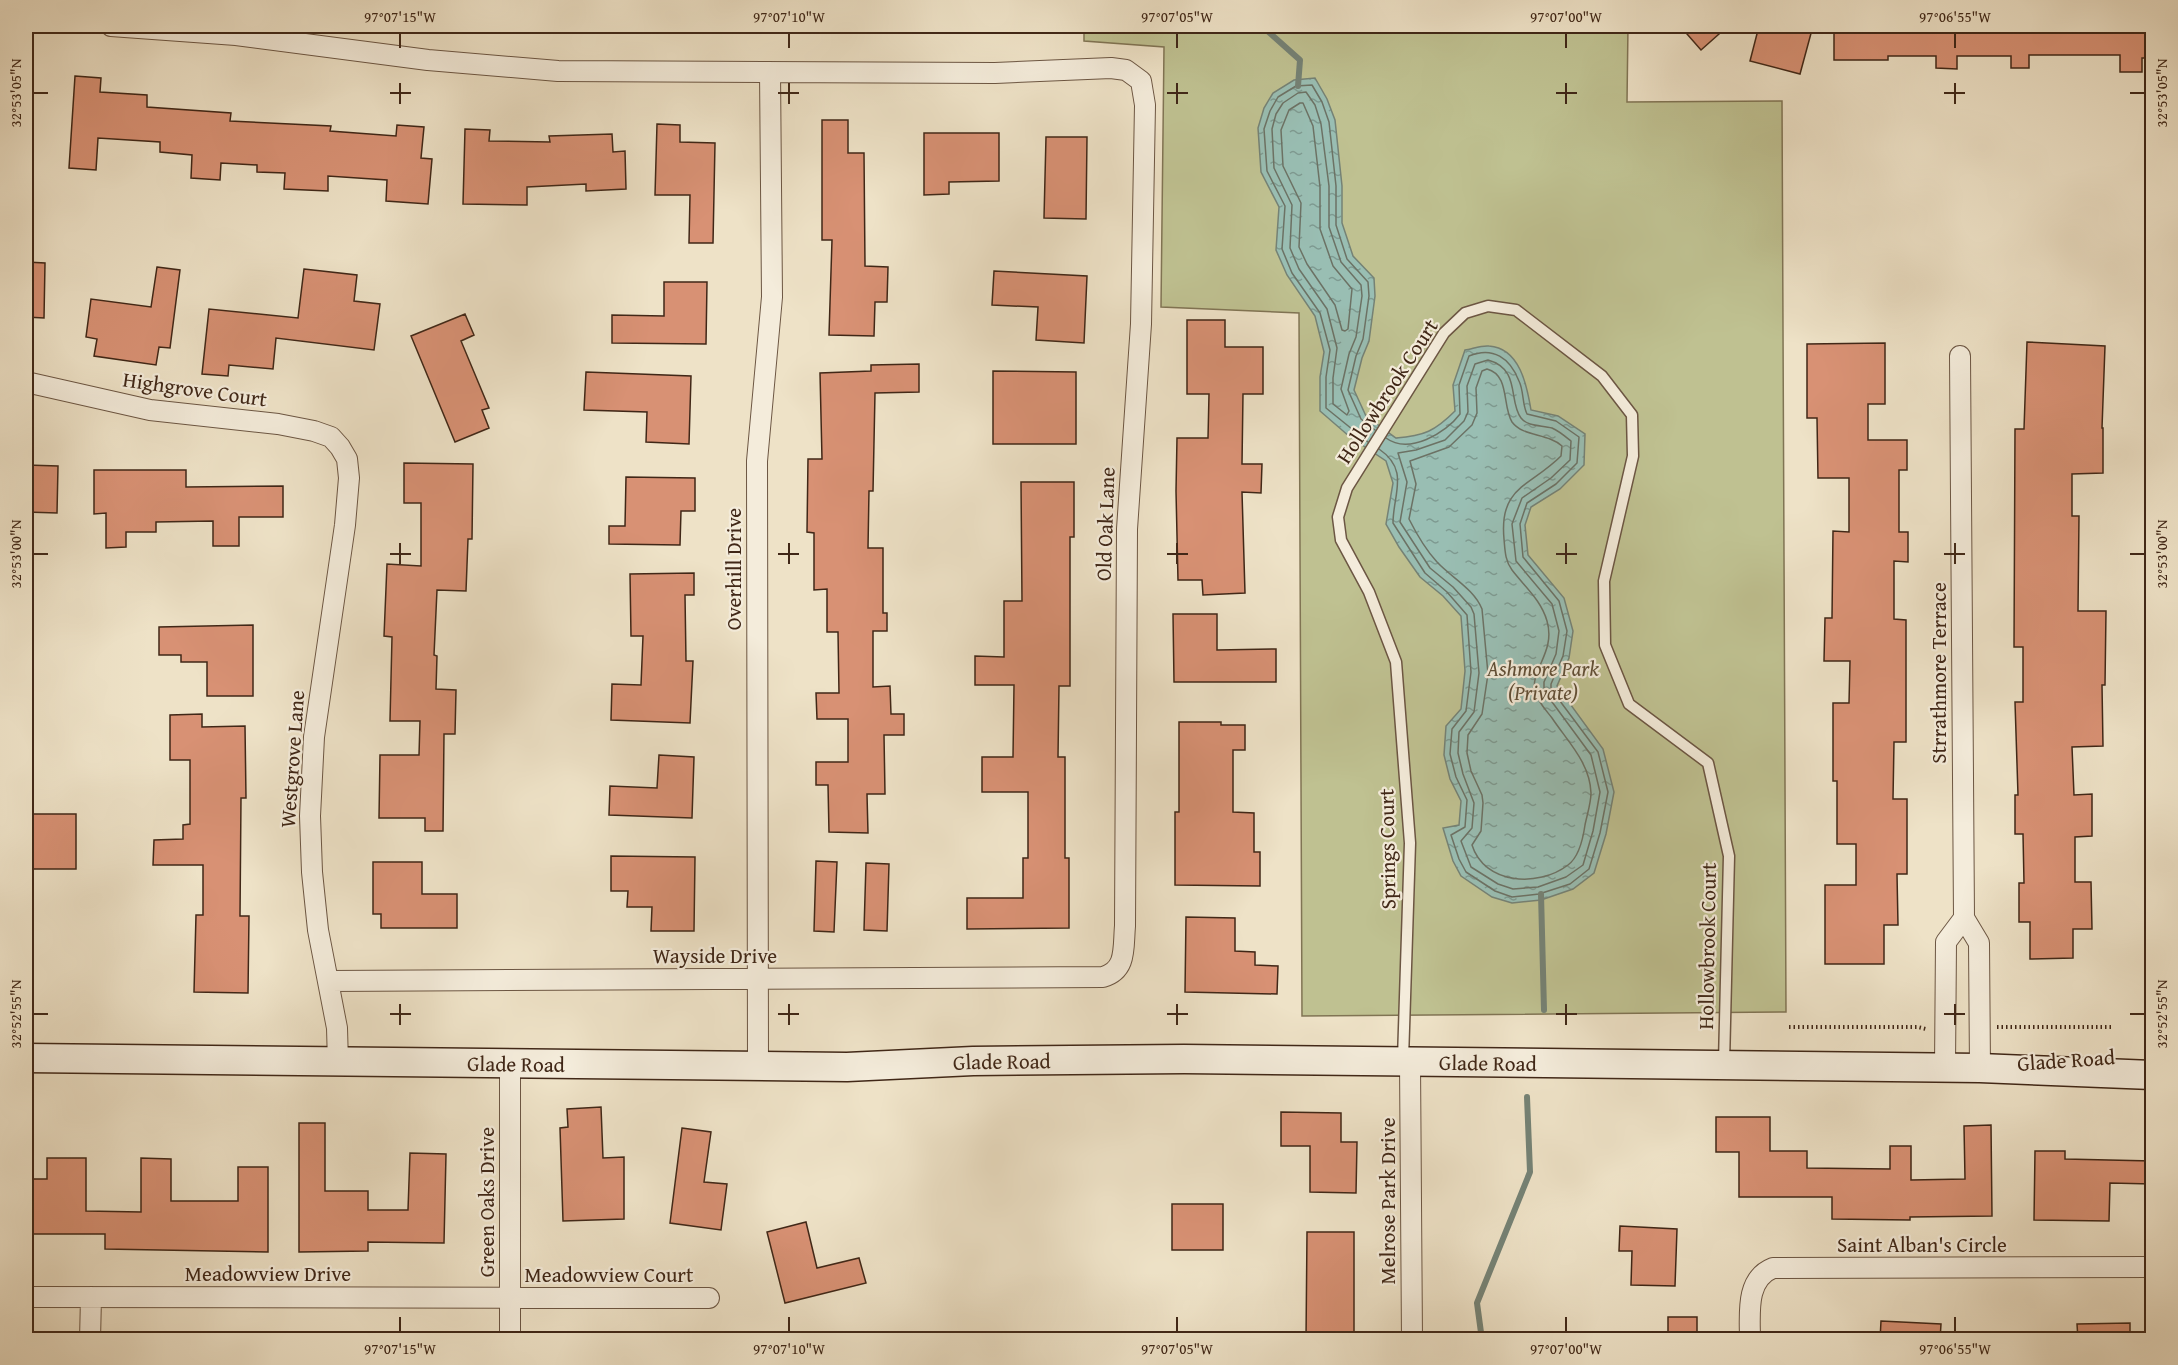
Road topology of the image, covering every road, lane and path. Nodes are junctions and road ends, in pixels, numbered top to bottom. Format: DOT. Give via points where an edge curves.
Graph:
graph roads {
  1 [pos="111,26"];
  2 [pos="770,72"];
  3 [pos="1960,356"];
  4 [pos="26,382"];
  5 [pos="347,459"];
  6 [pos="1387,636"];
  7 [pos="1964,918"];
  8 [pos="1103,977"];
  9 [pos="758,978"];
  10 [pos="329,981"];
  11 [pos="2152,1055"];
  12 [pos="26,1058"];
  13 [pos="338,1063"];
  14 [pos="1406,1063"];
  15 [pos="510,1065"];
  16 [pos="1724,1065"];
  17 [pos="758,1067"];
  18 [pos="1945,1067"];
  19 [pos="1980,1068"];
  20 [pos="2152,1075"];
  21 [pos="2152,1267"];
  22 [pos="26,1297"];
  23 [pos="91,1297"];
  24 [pos="510,1298"];
  25 [pos="709,1298"];
  26 [pos="90,1340"];
  27 [pos="510,1340"];
  28 [pos="1412,1340"];
  29 [pos="1750,1340"];
  1 -- 2 [label="street" via="236,35 428,60 558,71"];
  2 -- 8 [label="street, Old Oak Lane" via="1111,68 1126,70 1141,81 1145,105 1141,312 1127,529 1125,926 1121,964 1113,974"];
  2 -- 9 [label="street, Overhill Drive" via="772,297 757,460"];
  3 -- 7 [label="street, Strrathmore Terrace"];
  4 -- 5 [label="street, Highgrove Court" via="150,410 314,431 331,437"];
  5 -- 10 [label="street, Westgrove Lane" via="345,525 314,737 310,816 318,930"];
  6 -- 14 [label="lane, Springs Court" via="1396,662 1410,843"];
  6 -- 16 [label="lane, Hollowbrook Court" via="1341,540 1338,517 1347,488 1444,333 1465,313 1488,306 1516,310 1602,376 1632,415 1633,456 1604,581 1605,645 1629,704 1708,763 1729,856"];
  7 -- 18 [label="street" via="1947,942"];
  7 -- 19 [label="street, Strrathmore Terrace" via="1979,943"];
  8 -- 9 [label="street, Wayside Drive"];
  9 -- 10 [label="street, Wayside Drive"];
  9 -- 17 [label="street, Overhill Drive"];
  10 -- 13 [label="street, Westgrove Lane"];
  11 -- 19 [label="main road, Glade Road" via="2059,1056"];
  12 -- 13 [label="main road, Glade Road"];
  13 -- 15 [label="main road, Glade Road"];
  14 -- 16 [label="main road, Glade Road"];
  14 -- 17 [label="main road, Glade Road" via="1184,1059"];
  14 -- 28 [label="street, Melrose Park Drive"];
  15 -- 17 [label="main road, Glade Road"];
  15 -- 24 [label="street, Green Oaks Drive"];
  16 -- 18 [label="main road, Glade Road"];
  18 -- 19 [label="main road, Glade Road"];
  19 -- 20 [label="main road, Glade Road"];
  21 -- 29 [label="street, Saint Alban's Circle" via="1773,1268 1765,1272 1753,1289"];
  22 -- 23 [label="street, Meadowview Drive"];
  23 -- 24 [label="street, Meadowview Drive"];
  23 -- 26 [label="street"];
  24 -- 25 [label="street, Meadowview Court"];
  24 -- 27 [label="street, Green Oaks Drive"];
}
